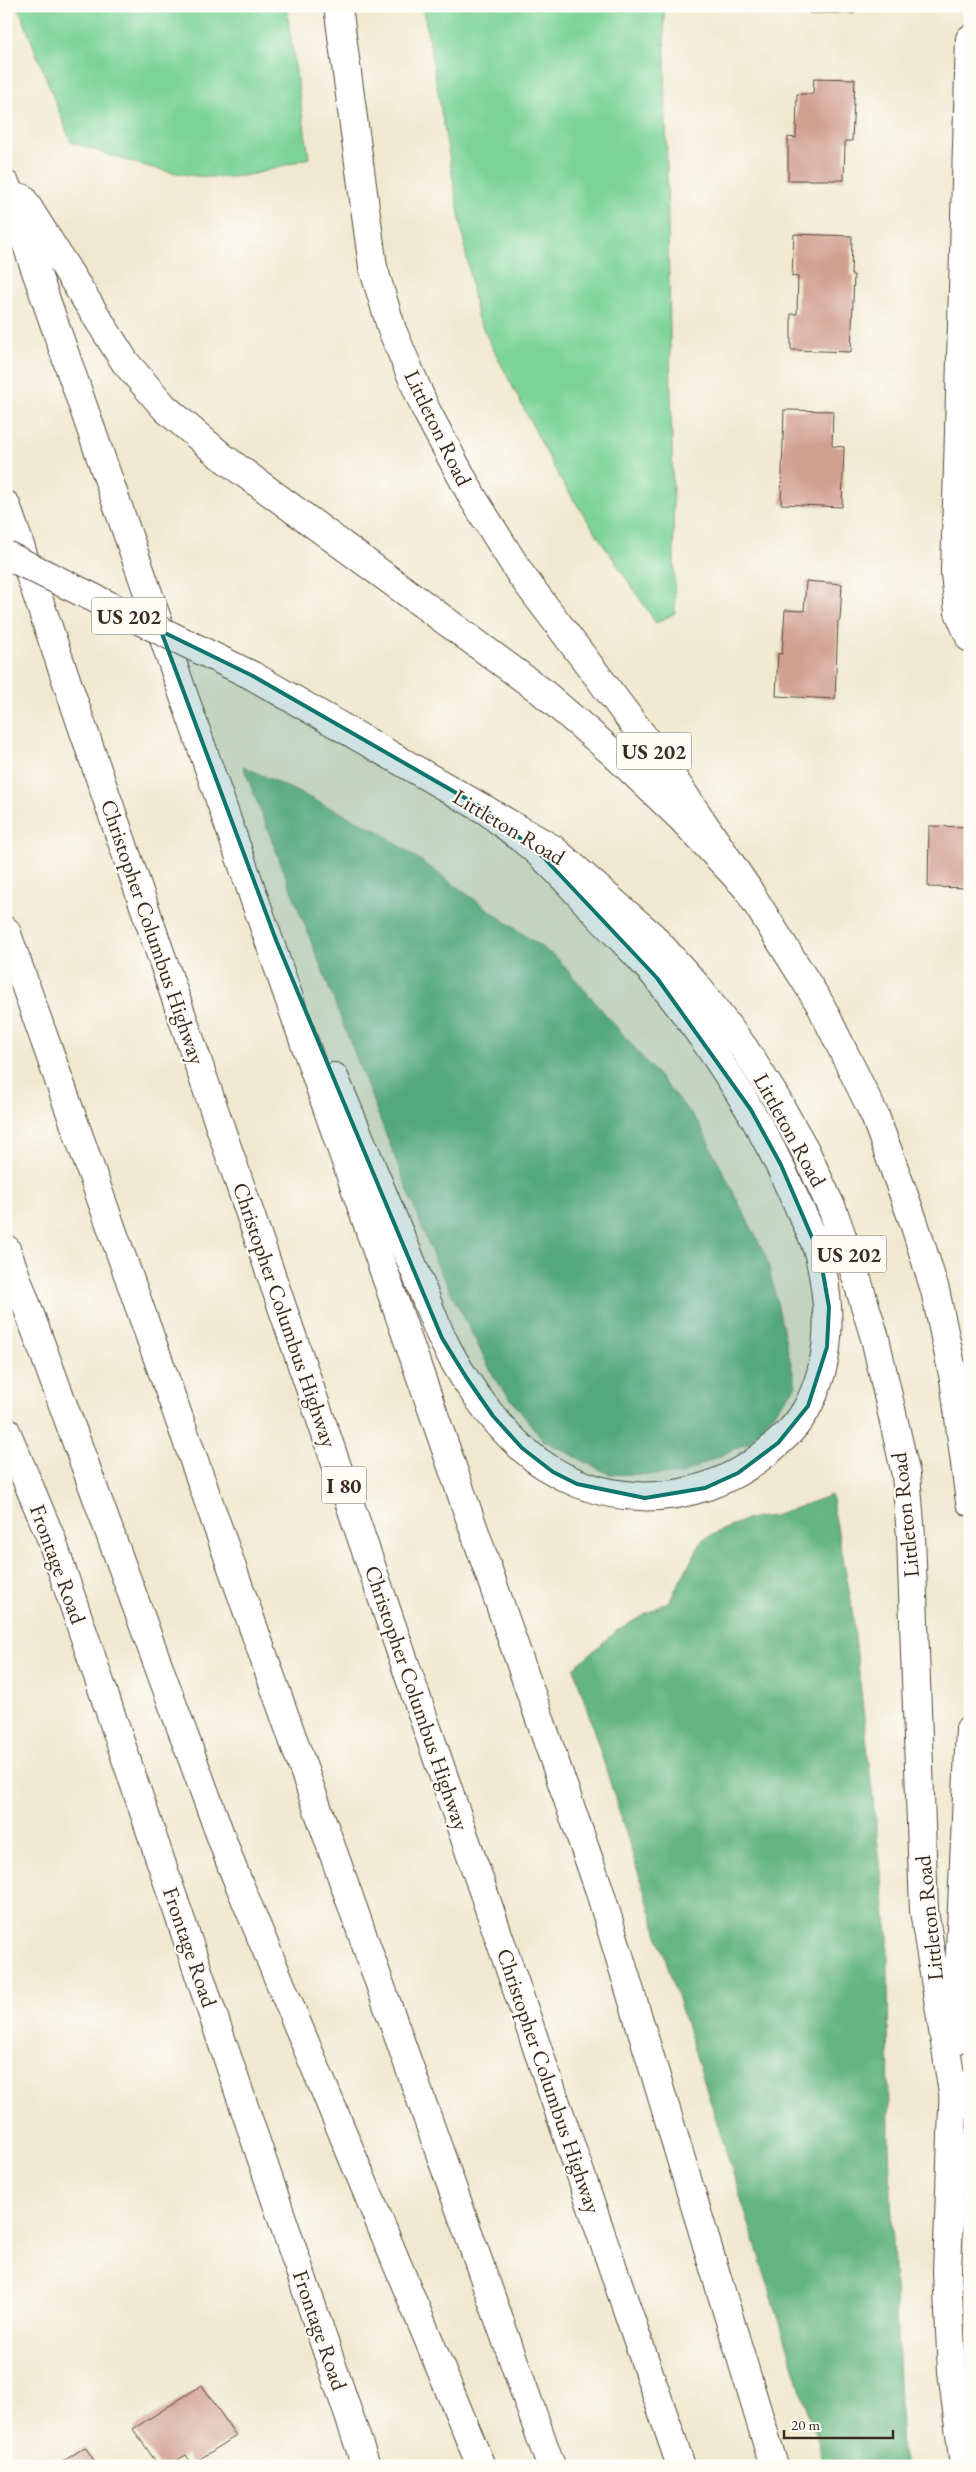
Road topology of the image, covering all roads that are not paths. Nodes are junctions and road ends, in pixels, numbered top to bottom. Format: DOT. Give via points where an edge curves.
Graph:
graph roads {
  1 [pos="338,6"];
  2 [pos="970,39"];
  3 [pos="6,172"];
  4 [pos="6,185"];
  5 [pos="6,505"];
  6 [pos="6,555"];
  7 [pos="970,638"];
  8 [pos="202,751"];
  9 [pos="486,810"];
  10 [pos="747,888"];
  11 [pos="6,931"];
  12 [pos="6,962"];
  13 [pos="51,1060"];
  14 [pos="6,1249"];
  15 [pos="6,1431"];
  16 [pos="970,1502"];
  17 [pos="970,1729"];
  18 [pos="962,2099"];
  19 [pos="366,2466"];
  20 [pos="481,2466"];
  21 [pos="551,2466"];
  22 [pos="681,2466"];
  23 [pos="774,2466"];
  24 [pos="964,2466"];
  1 -- 10 [label="main road, Littleton Road / US 202" via="373,267 392,330 426,410 473,498 521,576 658,756"];
  2 -- 7 [label="main road" via="956,573 959,612"];
  3 -- 10 [label="main road" via="125,362 165,408 221,456 541,691 614,753"];
  4 -- 8 [label="main road"];
  5 -- 22 [label="main road, Christopher Columbus Highway / I 80"];
  6 -- 9 [label="main road, Littleton Road / US 202, bridge" via="253,676"];
  8 -- 9 [label="main road" via="276,940 442,1338 466,1378 493,1416 522,1448 553,1472 577,1484 602,1492 645,1498 705,1488 758,1460 796,1426 808,1406 818,1384 827,1347 829,1307 820,1256 781,1165 751,1110 707,1042 657,978 544,858"];
  8 -- 23 [label="main road" via="598,1889"];
  9 -- 18 [label="main road, Littleton Road / US 202" via="553,848 652,936 696,985 744,1048 774,1095 805,1150 833,1211 875,1338 906,1475 924,1911"];
  10 -- 16 [label="main road, Littleton Road / US 202" via="820,1004 874,1116 914,1223 934,1290 954,1379"];
  11 -- 13 [label="main road"];
  12 -- 13 [label="main road"];
  13 -- 21 [label="main road"];
  14 -- 20 [label="main road" via="232,1867"];
  15 -- 19 [label="main road, Frontage Road" via="51,1538"];
  17 -- 18 [label="main road, Littleton Road / US 202"];
  18 -- 24 [label="main road, Littleton Road / US 202" via="947,2272 952,2371"];
}
